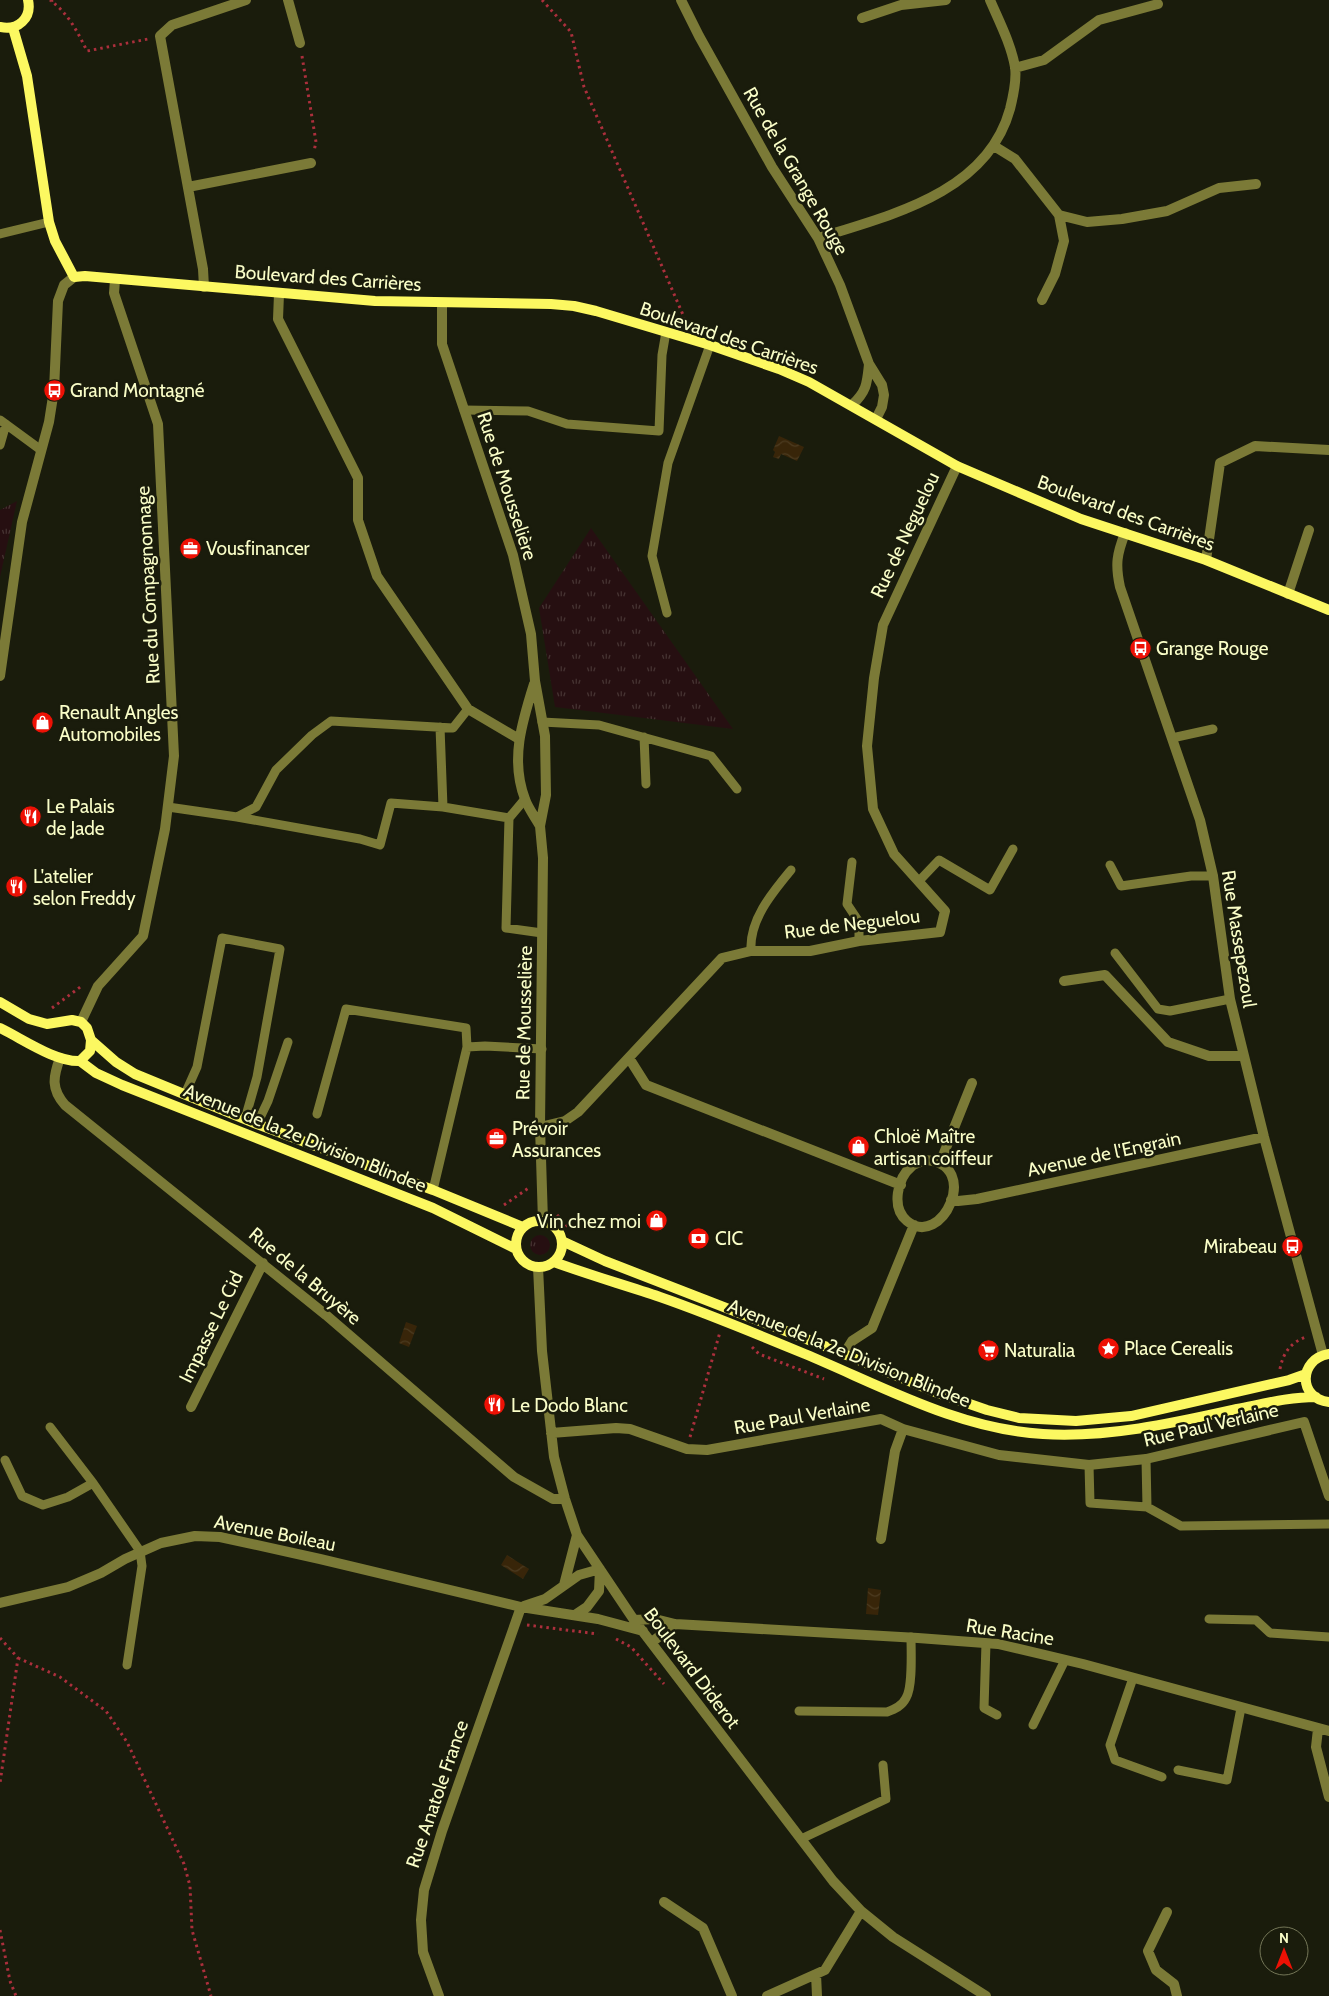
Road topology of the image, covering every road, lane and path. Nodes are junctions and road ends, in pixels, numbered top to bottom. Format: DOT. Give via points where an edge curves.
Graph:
graph roads {
  1 [pos="28,0"];
  2 [pos="53,0"];
  3 [pos="246,0"];
  4 [pos="288,0"];
  5 [pos="542,0"];
  6 [pos="681,0"];
  7 [pos="946,0"];
  8 [pos="990,0"];
  9 [pos="1158,4"];
  10 [pos="862,18"];
  11 [pos="0,27"];
  12 [pos="13,28"];
  13 [pos="160,36"];
  14 [pos="300,43"];
  15 [pos="1015,68"];
  16 [pos="994,146"];
  17 [pos="311,163"];
  18 [pos="1256,184"];
  19 [pos="188,187"];
  20 [pos="1059,215"];
  21 [pos="49,222"];
  22 [pos="0,234"];
  23 [pos="818,238"];
  24 [pos="74,277"];
  25 [pos="115,280"];
  26 [pos="204,287"];
  27 [pos="279,294"];
  28 [pos="1042,300"];
  29 [pos="442,303"];
  30 [pos="666,332"];
  31 [pos="681,337"];
  32 [pos="710,345"];
  33 [pos="869,364"];
  34 [pos="852,405"];
  35 [pos="464,410"];
  36 [pos="876,419"];
  37 [pos="3,422"];
  38 [pos="0,445"];
  39 [pos="41,450"];
  40 [pos="1329,450"];
  41 [pos="957,466"];
  42 [pos="1309,530"];
  43 [pos="1126,533"];
  44 [pos="1206,560"];
  45 [pos="1288,594"];
  46 [pos="1329,610"];
  47 [pos="667,613"];
  48 [pos="0,676"];
  49 [pos="535,681"];
  50 [pos="468,710"];
  51 [pos="542,722"];
  52 [pos="440,728"];
  53 [pos="1213,729"];
  54 [pos="644,737"];
  55 [pos="1172,738"];
  56 [pos="519,739"];
  57 [pos="646,784"];
  58 [pos="737,789"];
  59 [pos="525,799"];
  60 [pos="168,807"];
  61 [pos="443,807"];
  62 [pos="237,817"];
  63 [pos="509,818"];
  64 [pos="540,826"];
  65 [pos="1013,849"];
  66 [pos="852,862"];
  67 [pos="1110,865"];
  68 [pos="791,870"];
  69 [pos="1212,876"];
  70 [pos="919,881"];
  71 [pos="542,933"];
  72 [pos="859,941"];
  73 [pos="751,951"];
  74 [pos="1115,954"];
  75 [pos="1064,981"];
  76 [pos="1230,999"];
  77 [pos="0,1002"];
  78 [pos="81,1022"];
  79 [pos="0,1028"];
  80 [pos="91,1040"];
  81 [pos="288,1042"];
  82 [pos="468,1047"];
  83 [pos="542,1049"];
  84 [pos="1243,1056"];
  85 [pos="60,1058"];
  86 [pos="629,1058"];
  87 [pos="80,1061"];
  88 [pos="972,1083"];
  89 [pos="185,1094"];
  90 [pos="317,1114"];
  91 [pos="245,1119"];
  92 [pos="257,1124"];
  93 [pos="540,1127"];
  94 [pos="1264,1137"];
  95 [pos="940,1163"];
  96 [pos="901,1185"];
  97 [pos="433,1190"];
  98 [pos="951,1200"];
  99 [pos="556,1214"];
  100 [pos="543,1222"];
  101 [pos="914,1225"];
  102 [pos="523,1227"];
  103 [pos="572,1231"];
  104 [pos="562,1241"];
  105 [pos="516,1249"];
  106 [pos="554,1262"];
  107 [pos="262,1263"];
  108 [pos="538,1267"];
  109 [pos="727,1335"];
  110 [pos="1303,1337"];
  111 [pos="748,1343"];
  112 [pos="844,1354"];
  113 [pos="1326,1354"];
  114 [pos="1273,1373"];
  115 [pos="1306,1374"];
  116 [pos="831,1382"];
  117 [pos="1316,1397"];
  118 [pos="1329,1402"];
  119 [pos="191,1407"];
  120 [pos="50,1427"];
  121 [pos="903,1429"];
  122 [pos="551,1433"];
  123 [pos="687,1449"];
  124 [pos="1146,1459"];
  125 [pos="5,1460"];
  126 [pos="1089,1465"];
  127 [pos="93,1483"];
  128 [pos="1329,1496"];
  129 [pos="565,1499"];
  130 [pos="1147,1507"];
  131 [pos="1329,1524"];
  132 [pos="577,1535"];
  133 [pos="881,1539"];
  134 [pos="140,1552"];
  135 [pos="600,1569"];
  136 [pos="564,1585"];
  137 [pos="0,1603"];
  138 [pos="521,1607"];
  139 [pos="576,1615"];
  140 [pos="1209,1619"];
  141 [pos="634,1620"];
  142 [pos="516,1622"];
  143 [pos="676,1624"];
  144 [pos="643,1631"];
  145 [pos="602,1635"];
  146 [pos="611,1636"];
  147 [pos="911,1637"];
  148 [pos="1329,1637"];
  149 [pos="0,1638"];
  150 [pos="652,1642"];
  151 [pos="986,1643"];
  152 [pos="18,1658"];
  153 [pos="1065,1660"];
  154 [pos="127,1665"];
  155 [pos="1133,1678"];
  156 [pos="667,1687"];
  157 [pos="1241,1708"];
  158 [pos="799,1711"];
  159 [pos="997,1715"];
  160 [pos="1033,1725"];
  161 [pos="1318,1729"];
  162 [pos="1329,1731"];
  163 [pos="883,1765"];
  164 [pos="1178,1770"];
  165 [pos="1162,1777"];
  166 [pos="0,1783"];
  167 [pos="1329,1797"];
  168 [pos="801,1839"];
  169 [pos="664,1902"];
  170 [pos="861,1911"];
  171 [pos="1166,1912"];
  172 [pos="0,1930"];
  173 [pos="816,1974"];
  174 [pos="16,1996"];
  175 [pos="211,1996"];
  176 [pos="439,1996"];
  177 [pos="732,1996"];
  178 [pos="767,1996"];
  179 [pos="817,1996"];
  180 [pos="986,1996"];
  181 [pos="1176,1996"];
  1 -- 12 [label="main road" via="28,15"];
  2 -- 13 [label="path" via="75,27 87,52"];
  3 -- 13 [label="street" via="172,25"];
  4 -- 14 [label="street"];
  5 -- 31 [label="path" via="571,32 584,87 684,317"];
  6 -- 23 [label="street, Rue de la Grange Rouge" via="772,167"];
  7 -- 10 [label="street" via="901,5"];
  8 -- 15 [label="street"];
  9 -- 15 [label="street" via="1099,20 1044,60"];
  11 -- 12 [label="main road"];
  12 -- 21 [label="main road" via="27,76"];
  13 -- 19 [label="street"];
  14 -- 17 [label="path" via="316,142"];
  15 -- 16 [label="street" via="1008,119"];
  16 -- 20 [label="street" via="1015,159"];
  16 -- 23 [label="street" via="961,179 924,201"];
  17 -- 19 [label="street"];
  18 -- 20 [label="street" via="1219,188 1167,210 1122,219 1087,222"];
  19 -- 26 [label="street"];
  20 -- 28 [label="street" via="1064,241 1055,274"];
  21 -- 22 [label="lane"];
  21 -- 24 [label="main road"];
  23 -- 33 [label="street, Rue de la Grange Rouge" via="840,285"];
  24 -- 25 [label="main road, Boulevard des Carrières"];
  24 -- 39 [label="street" via="64,285 58,301 54,390"];
  25 -- 26 [label="main road, Boulevard des Carrières"];
  25 -- 60 [label="street, Rue du Compagnonnage" via="114,293 158,424 174,756"];
  26 -- 27 [label="main road, Boulevard des Carrières"];
  27 -- 29 [label="main road, Boulevard des Carrières"];
  27 -- 50 [label="street" via="278,319 358,478 358,520 377,576"];
  29 -- 30 [label="main road, Boulevard des Carrières" via="574,306"];
  29 -- 35 [label="street, Rue de Mousselière" via="442,344"];
  30 -- 31 [label="main road, Boulevard des Carrières"];
  30 -- 35 [label="lane" via="659,431 567,424 528,411"];
  31 -- 32 [label="main road, Boulevard des Carrières"];
  32 -- 34 [label="main road, Boulevard des Carrières" via="787,372"];
  32 -- 47 [label="lane" via="668,464 652,556"];
  33 -- 34 [label="street, Rue de la Grange Rouge" via="867,385"];
  33 -- 36 [label="street, Rue de la Grange Rouge" via="882,385 884,395"];
  34 -- 36 [label="main road, Boulevard des Carrières"];
  35 -- 49 [label="street, Rue de Mousselière" via="513,555 531,634"];
  36 -- 41 [label="main road, Boulevard des Carrières"];
  37 -- 38 [label="lane"];
  37 -- 39 [label="lane"];
  39 -- 48 [label="street" via="22,522"];
  40 -- 44 [label="street" via="1255,446 1220,463"];
  41 -- 43 [label="main road, Boulevard des Carrières" via="1081,519"];
  41 -- 70 [label="street, Rue de Neguelou" via="883,625 867,746 874,809 894,854"];
  42 -- 45 [label="street"];
  43 -- 44 [label="main road, Boulevard des Carrières"];
  43 -- 55 [label="street, Rue Massepezoul" via="1116,556 1120,587"];
  44 -- 45 [label="main road, Boulevard des Carrières"];
  45 -- 46 [label="main road, Boulevard des Carrières"];
  49 -- 51 [label="street, Rue de Mousselière"];
  49 -- 56 [label="street, Rue de Mousselière"];
  50 -- 52 [label="lane" via="453,728"];
  50 -- 56 [label="street"];
  51 -- 54 [label="lane" via="599,725"];
  51 -- 64 [label="street, Rue de Mousselière" via="546,795"];
  52 -- 61 [label="lane"];
  52 -- 62 [label="lane" via="331,721 276,770 256,807"];
  53 -- 55 [label="lane"];
  54 -- 57 [label="lane"];
  54 -- 58 [label="lane" via="711,756"];
  55 -- 69 [label="street, Rue Massepezoul" via="1200,820"];
  56 -- 59 [label="street, Rue de Mousselière" via="518,756"];
  59 -- 63 [label="lane"];
  59 -- 64 [label="street, Rue de Mousselière"];
  60 -- 62 [label="lane"];
  60 -- 78 [label="street, Rue du Compagnonnage" via="143,936 98,986"];
  61 -- 62 [label="lane" via="392,803 380,845"];
  61 -- 63 [label="lane"];
  63 -- 71 [label="lane" via="506,928"];
  64 -- 71 [label="street, Rue de Mousselière"];
  65 -- 70 [label="lane" via="990,890 939,860"];
  66 -- 72 [label="lane" via="847,904 859,922"];
  67 -- 69 [label="lane" via="1121,886"];
  68 -- 73 [label="lane" via="767,899 750,937"];
  69 -- 76 [label="street, Rue Massepezoul"];
  70 -- 72 [label="street, Rue de Neguelou" via="946,911 940,932"];
  71 -- 83 [label="street, Rue de Mousselière"];
  72 -- 73 [label="street, Rue de Neguelou" via="810,951"];
  73 -- 86 [label="street, Rue de Neguelou" via="722,958"];
  74 -- 76 [label="lane" via="1158,1009 1170,1011"];
  75 -- 84 [label="street" via="1105,975 1168,1042 1209,1056"];
  76 -- 84 [label="street, Rue Massepezoul"];
  77 -- 78 [label="main road" via="29,1019 47,1024 72,1020"];
  78 -- 80 [label="main road, Avenue de la 2e Division Blindee"];
  79 -- 85 [label="main road"];
  80 -- 87 [label="main road" via="90,1051"];
  80 -- 89 [label="main road, Avenue de la 2e Division Blindee" via="130,1071"];
  81 -- 92 [label="lane"];
  82 -- 83 [label="lane"];
  82 -- 90 [label="lane" via="466,1028 346,1009"];
  82 -- 97 [label="lane"];
  83 -- 93 [label="street, Rue de Mousselière"];
  84 -- 94 [label="street, Rue Massepezoul"];
  85 -- 87 [label="main road"];
  85 -- 107 [label="street, Rue de la Bruyère" via="54,1072 54,1086 65,1105"];
  86 -- 93 [label="street, Rue de Neguelou" via="578,1112 565,1121"];
  86 -- 96 [label="street" via="646,1085"];
  87 -- 105 [label="main road, Avenue de la 2e Division Blindee" via="122,1085 433,1208"];
  88 -- 95 [label="street"];
  89 -- 91 [label="main road, Avenue de la 2e Division Blindee"];
  89 -- 91 [label="lane" via="197,1067 222,938 280,948 257,1077"];
  91 -- 92 [label="main road, Avenue de la 2e Division Blindee"];
  92 -- 97 [label="main road, Avenue de la 2e Division Blindee"];
  93 -- 100 [label="street, Rue de Mousselière"];
  94 -- 98 [label="street, Avenue de l'Engrain" via="977,1199"];
  94 -- 113 [label="street, Rue Massepezoul"];
  95 -- 96 [label="street" via="926,1160 912,1166"];
  95 -- 98 [label="street" via="953,1176"];
  96 -- 101 [label="street" via="897,1195 899,1211"];
  97 -- 102 [label="main road, Avenue de la 2e Division Blindee"];
  98 -- 101 [label="street" via="940,1221 925,1227"];
  99 -- 103 [label="path"];
  100 -- 102 [label="main road" via="532,1222"];
  100 -- 104 [label="main road" via="552,1225"];
  101 -- 112 [label="street" via="872,1328 852,1341"];
  102 -- 105 [label="main road"];
  104 -- 106 [label="main road"];
  104 -- 112 [label="main road, Avenue de la 2e Division Blindee" via="605,1261"];
  105 -- 108 [label="main road" via="524,1262"];
  106 -- 108 [label="main road"];
  106 -- 117 [label="main road, Avenue de la 2e Division Blindee" via="677,1304 935,1409 1012,1430 1043,1434 1106,1433 1265,1403"];
  107 -- 119 [label="street, Impasse Le Cid"];
  107 -- 129 [label="street, Rue de la Bruyère" via="514,1477 553,1499"];
  108 -- 122 [label="street, Boulevard Diderot" via="542,1351"];
  109 -- 123 [label="path" via="720,1332"];
  110 -- 114 [label="path" via="1283,1356 1280,1371"];
  111 -- 116 [label="path" via="759,1354"];
  112 -- 115 [label="main road, Avenue de la 2e Division Blindee" via="962,1402 1019,1418 1048,1420 1131,1416"];
  113 -- 115 [label="main road" via="1315,1359"];
  115 -- 117 [label="main road" via="1309,1391"];
  117 -- 118 [label="main road"];
  120 -- 127 [label="lane"];
  121 -- 123 [label="street, Rue Paul Verlaine" via="881,1419 729,1448"];
  121 -- 126 [label="street, Rue Paul Verlaine" via="999,1455"];
  121 -- 133 [label="street" via="896,1451"];
  122 -- 123 [label="street, Rue Paul Verlaine" via="630,1429"];
  122 -- 129 [label="street, Boulevard Diderot"];
  124 -- 126 [label="street, Rue Paul Verlaine"];
  124 -- 128 [label="street, Rue Paul Verlaine" via="1304,1422"];
  124 -- 130 [label="lane"];
  125 -- 127 [label="lane" via="22,1496 43,1504 68,1497"];
  126 -- 130 [label="lane" via="1090,1503"];
  127 -- 134 [label="lane"];
  129 -- 132 [label="street, Boulevard Diderot"];
  130 -- 131 [label="lane" via="1180,1526"];
  132 -- 135 [label="street, Boulevard Diderot"];
  132 -- 136 [label="street"];
  134 -- 137 [label="street, Avenue Boileau" via="101,1574 68,1587"];
  134 -- 138 [label="street, Avenue Boileau" via="178,1539 220,1537"];
  134 -- 154 [label="lane" via="142,1566"];
  135 -- 136 [label="street" via="579,1575"];
  135 -- 139 [label="street" via="599,1591"];
  135 -- 141 [label="street, Boulevard Diderot"];
  136 -- 138 [label="street" via="545,1599"];
  138 -- 139 [label="street, Avenue Boileau"];
  138 -- 142 [label="street, Rue Anatole France"];
  139 -- 144 [label="street, Avenue Boileau"];
  140 -- 148 [label="lane" via="1256,1620 1270,1633"];
  141 -- 143 [label="street, Rue Racine" via="655,1619"];
  141 -- 144 [label="street, Boulevard Diderot"];
  142 -- 145 [label="path"];
  142 -- 176 [label="street, Rue Anatole France" via="424,1890 421,1920 423,1952"];
  143 -- 147 [label="street, Rue Racine"];
  143 -- 150 [label="street"];
  144 -- 150 [label="street, Boulevard Diderot"];
  146 -- 156 [label="path" via="630,1647"];
  147 -- 151 [label="street, Rue Racine"];
  147 -- 158 [label="lane" via="907,1697 897,1708 887,1712"];
  149 -- 152 [label="path"];
  150 -- 168 [label="street, Boulevard Diderot"];
  151 -- 153 [label="street, Rue Racine"];
  151 -- 159 [label="lane" via="984,1708"];
  152 -- 166 [label="path"];
  152 -- 175 [label="path" via="60,1677 106,1711 126,1742 184,1864 190,1886 192,1930"];
  153 -- 155 [label="street, Rue Racine"];
  153 -- 160 [label="lane"];
  155 -- 157 [label="street, Rue Racine"];
  155 -- 165 [label="lane" via="1110,1745 1115,1760"];
  157 -- 161 [label="street, Rue Racine"];
  157 -- 164 [label="lane" via="1227,1780"];
  161 -- 162 [label="street, Rue Racine"];
  161 -- 167 [label="street" via="1316,1747"];
  163 -- 168 [label="lane" via="886,1799"];
  168 -- 170 [label="street, Boulevard Diderot"];
  169 -- 177 [label="street" via="703,1928"];
  170 -- 173 [label="street" via="825,1970"];
  170 -- 180 [label="street, Boulevard Diderot" via="892,1936"];
  171 -- 181 [label="street" via="1148,1951 1156,1970 1174,1984"];
  172 -- 174 [label="path"];
  173 -- 178 [label="street"];
  173 -- 179 [label="street"];
}
